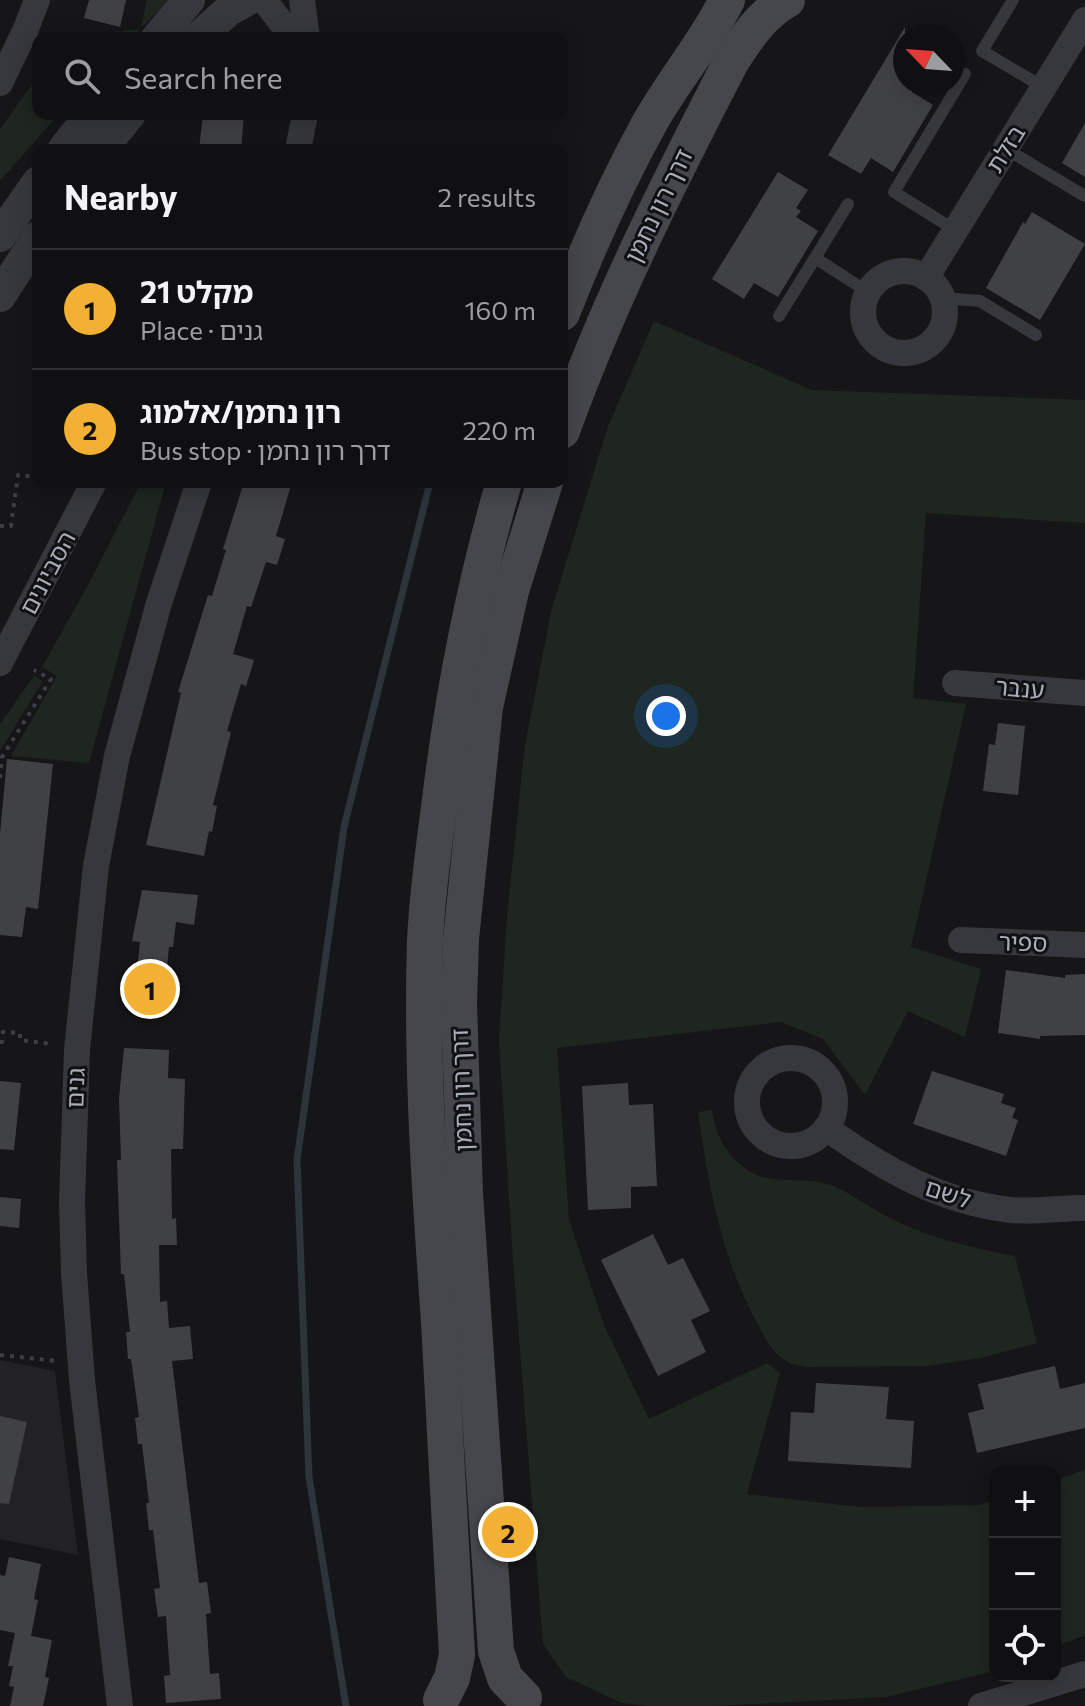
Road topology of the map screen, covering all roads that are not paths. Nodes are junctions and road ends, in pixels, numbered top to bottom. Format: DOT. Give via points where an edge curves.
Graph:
graph roads {
  1 [pos="37,0"];
  2 [pos="189,0"];
  3 [pos="247,0"];
  4 [pos="264,0"];
  5 [pos="302,0"];
  6 [pos="713,0"];
  7 [pos="727,0"];
  8 [pos="787,0"];
  9 [pos="1013,0"];
  10 [pos="1085,20"];
  11 [pos="162,32"];
  12 [pos="205,32"];
  13 [pos="288,32"];
  14 [pos="306,32"];
  15 [pos="681,72"];
  16 [pos="0,83"];
  17 [pos="1043,87"];
  18 [pos="952,96"];
  19 [pos="86,120"];
  20 [pos="125,120"];
  21 [pos="304,120"];
  22 [pos="68,144"];
  23 [pos="106,144"];
  24 [pos="299,144"];
  25 [pos="1006,149"];
  26 [pos="32,191"];
  27 [pos="1085,196"];
  28 [pos="848,204"];
  29 [pos="955,230"];
  30 [pos="0,236"];
  31 [pos="32,246"];
  32 [pos="815,258"];
  33 [pos="934,288"];
  34 [pos="868,292"];
  35 [pos="0,296"];
  36 [pos="568,299"];
  37 [pos="779,316"];
  38 [pos="1036,335"];
  39 [pos="568,415"];
  40 [pos="91,488"];
  41 [pos="197,488"];
  42 [pos="502,488"];
  43 [pos="543,488"];
  44 [pos="0,663"];
  45 [pos="955,683"];
  46 [pos="1085,693"];
  47 [pos="961,940"];
  48 [pos="1085,945"];
  49 [pos="826,1128"];
  50 [pos="1085,1208"];
  51 [pos="1085,1674"];
  52 [pos="528,1702"];
  53 [pos="438,1703"];
  54 [pos="120,1706"];
  55 [pos="981,1706"];
  1 -- 16 [label="street"];
  2 -- 11 [label="street"];
  3 -- 12 [label="street"];
  4 -- 13 [label="street"];
  5 -- 14 [label="street"];
  6 -- 15 [label="street"];
  7 -- 15 [label="main road, דרך רון נחמן"];
  8 -- 39 [label="main road, דרך רון נחמן" via="753,28 731,62 618,289"];
  9 -- 17 [label="lane" via="982,51"];
  10 -- 17 [label="street, בזלת"];
  15 -- 36 [label="main road, דרך רון נחמן" via="649,125"];
  17 -- 25 [label="street, בזלת"];
  18 -- 29 [label="lane" via="894,192"];
  19 -- 22 [label="street"];
  20 -- 23 [label="street"];
  21 -- 24 [label="street"];
  25 -- 27 [label="lane"];
  25 -- 29 [label="street, בזלת"];
  26 -- 30 [label="street"];
  28 -- 32 [label="lane"];
  29 -- 33 [label="street, בזלת"];
  31 -- 35 [label="street"];
  32 -- 34 [label="lane"];
  32 -- 37 [label="lane"];
  33 -- 34 [label="street" via="914,273 890,274"];
  33 -- 34 [label="street" via="945,311 937,337 928,346 902,354 889,351 870,335 863,312"];
  33 -- 38 [label="lane" via="980,301"];
  40 -- 44 [label="street, הסביונים"];
  41 -- 54 [label="street, גנים" via="117,756 96,866 77,1050 74,1273"];
  42 -- 53 [label="main road, דרך רון נחמן" via="453,707 425,938 430,1195 457,1655"];
  43 -- 52 [label="main road, דרך רון נחמן" via="511,591 485,707 459,1003 465,1193 496,1651 505,1678"];
  45 -- 46 [label="street, ענבר"];
  47 -- 48 [label="street, ספיר"];
  49 -- 50 [label="street, לשם" via="907,1181 958,1201 1013,1210"];
  51 -- 55 [label="street"];
  52 -- 53 [label="main road" via="511,1690 482,1685 453,1692"];
}
